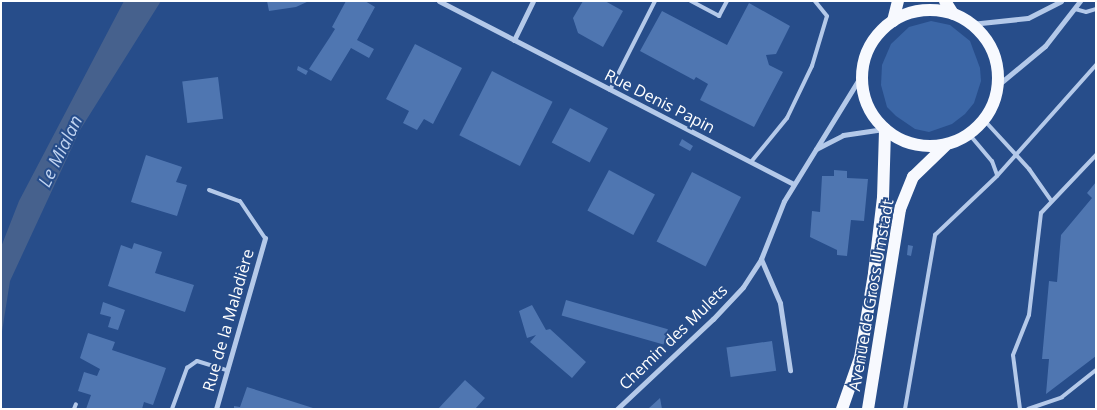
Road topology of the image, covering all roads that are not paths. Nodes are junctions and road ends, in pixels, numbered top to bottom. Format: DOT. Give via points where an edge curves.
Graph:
graph roads {
  1 [pos="439,1"];
  2 [pos="533,1"];
  3 [pos="655,1"];
  4 [pos="691,1"];
  5 [pos="726,1"];
  6 [pos="815,1"];
  7 [pos="898,1"];
  8 [pos="945,1"];
  9 [pos="1061,1"];
  10 [pos="1080,1"];
  11 [pos="1075,8"];
  12 [pos="1096,9"];
  13 [pos="953,14"];
  14 [pos="893,21"];
  15 [pos="971,24"];
  16 [pos="514,40"];
  17 [pos="1096,65"];
  18 [pos="862,74"];
  19 [pos="998,85"];
  20 [pos="610,90"];
  21 [pos="984,120"];
  22 [pos="885,129"];
  23 [pos="969,134"];
  24 [pos="948,144"];
  25 [pos="814,150"];
  26 [pos="1016,154"];
  27 [pos="1096,155"];
  28 [pos="752,162"];
  29 [pos="997,176"];
  30 [pos="794,184"];
  31 [pos="209,190"];
  32 [pos="1050,201"];
  33 [pos="265,238"];
  34 [pos="761,259"];
  35 [pos="227,370"];
  36 [pos="790,370"];
  37 [pos="1096,370"];
  38 [pos="172,409"];
  39 [pos="216,409"];
  40 [pos="617,409"];
  41 [pos="842,409"];
  42 [pos="868,409"];
  43 [pos="905,409"];
  44 [pos="1020,409"];
  45 [pos="1028,409"];
  1 -- 16 [label="street, Rue Denis Papin"];
  2 -- 16 [label="street"];
  3 -- 20 [label="lane"];
  4 -- 5 [label="lane" via="719,16"];
  6 -- 28 [label="lane" via="827,16 812,66 787,118"];
  7 -- 14 [label="main road"];
  8 -- 13 [label="main road"];
  9 -- 15 [label="street" via="1028,18"];
  10 -- 11 [label="street"];
  11 -- 12 [label="lane" via="1086,12"];
  11 -- 19 [label="street" via="1045,46"];
  13 -- 14 [label="main road" via="922,10"];
  13 -- 15 [label="main road"];
  14 -- 18 [label="main road" via="871,44"];
  15 -- 19 [label="main road" via="987,41 996,62"];
  16 -- 20 [label="street, Rue Denis Papin"];
  17 -- 26 [label="lane"];
  18 -- 22 [label="main road" via="864,94 872,113"];
  18 -- 25 [label="street, Chemin des Mulets"];
  19 -- 21 [label="main road"];
  20 -- 28 [label="street, Rue Denis Papin"];
  21 -- 23 [label="main road"];
  21 -- 26 [label="lane"];
  22 -- 24 [label="main road" via="914,144"];
  22 -- 25 [label="street" via="843,135"];
  22 -- 41 [label="main road, Avenue de Gross Umstadt" via="883,198 870,299 860,358"];
  23 -- 24 [label="main road"];
  23 -- 29 [label="lane" via="992,161"];
  24 -- 42 [label="main road, Avenue de Gross Umstadt" via="913,176 900,209"];
  25 -- 30 [label="street, Chemin des Mulets"];
  26 -- 29 [label="lane"];
  26 -- 32 [label="lane"];
  27 -- 32 [label="lane" via="1061,195"];
  28 -- 30 [label="street, Rue Denis Papin"];
  29 -- 43 [label="lane" via="935,235"];
  30 -- 34 [label="street, Chemin des Mulets"];
  31 -- 33 [label="lane" via="240,202"];
  32 -- 44 [label="lane" via="1041,213 1029,315 1013,355"];
  33 -- 35 [label="street, Rue de la Maladière"];
  34 -- 36 [label="street" via="780,303"];
  34 -- 40 [label="street, Chemin des Mulets" via="743,287 714,319"];
  35 -- 38 [label="lane" via="197,361 187,368"];
  35 -- 39 [label="street, Rue de la Maladière"];
  37 -- 45 [label="lane" via="1062,397"];
}
